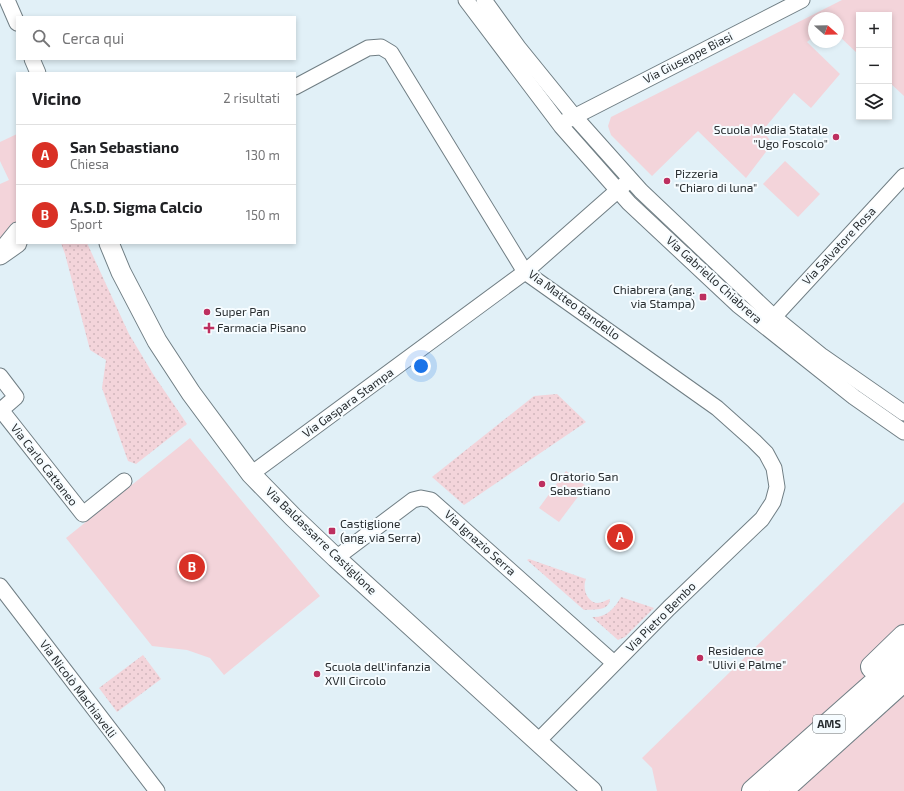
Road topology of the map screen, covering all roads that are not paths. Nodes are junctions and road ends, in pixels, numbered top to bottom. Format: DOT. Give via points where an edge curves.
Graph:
graph roads {
  1 [pos="7,0"];
  2 [pos="466,0"];
  3 [pos="484,0"];
  4 [pos="802,0"];
  5 [pos="16,21"];
  6 [pos="32,60"];
  7 [pos="38,72"];
  8 [pos="296,86"];
  9 [pos="574,116"];
  10 [pos="560,125"];
  11 [pos="904,176"];
  12 [pos="630,179"];
  13 [pos="618,191"];
  14 [pos="16,231"];
  15 [pos="16,244"];
  16 [pos="109,244"];
  17 [pos="0,251"];
  18 [pos="0,255"];
  19 [pos="525,272"];
  20 [pos="774,317"];
  21 [pos="0,376"];
  22 [pos="904,413"];
  23 [pos="904,432"];
  24 [pos="251,474"];
  25 [pos="124,481"];
  26 [pos="777,487"];
  27 [pos="336,558"];
  28 [pos="0,586"];
  29 [pos="904,636"];
  30 [pos="904,657"];
  31 [pos="614,663"];
  32 [pos="904,680"];
  33 [pos="853,703"];
  34 [pos="537,742"];
  35 [pos="157,791"];
  36 [pos="592,791"];
  37 [pos="753,791"];
  38 [pos="781,791"];
  1 -- 5 [label="street"];
  2 -- 10 [label="street, Via Gabriello Chiabrera"];
  3 -- 9 [label="street, Via Gabriello Chiabrera"];
  4 -- 9 [label="street, Via Giuseppe Biasi"];
  6 -- 7 [label="street"];
  8 -- 19 [label="street, Via Matteo Bandello" via="368,48 381,46 391,54"];
  9 -- 10 [label="street"];
  9 -- 12 [label="street, Via Gabriello Chiabrera"];
  10 -- 13 [label="street, Via Gabriello Chiabrera"];
  11 -- 20 [label="street, Via Salvatore Rosa"];
  12 -- 13 [label="street, Via Gaspara Stampa"];
  12 -- 20 [label="street, Via Gabriello Chiabrera"];
  13 -- 19 [label="street, Via Gaspara Stampa"];
  13 -- 23 [label="street, Via Gabriello Chiabrera" via="738,305 854,397"];
  14 -- 17 [label="street"];
  15 -- 18 [label="main road"];
  16 -- 24 [label="main road, Via Baldassarre Castiglione" via="157,341 191,393"];
  19 -- 24 [label="street, Via Gaspara Stampa"];
  19 -- 26 [label="street, Via Matteo Bandello" via="717,408 766,453 774,468"];
  20 -- 22 [label="street, Via Gabriello Chiabrera" via="822,356"];
  21 -- 25 [label="street, Via Carlo Cattaneo" via="16,397 1,410 82,514"];
  24 -- 27 [label="main road, Via Baldassarre Castiglione"];
  26 -- 31 [label="street, Via Pietro Bembo" via="774,502 762,519"];
  27 -- 31 [label="street, Via Ignazio Serra" via="413,500 431,500"];
  27 -- 34 [label="main road, Via Baldassarre Castiglione"];
  28 -- 35 [label="street, Via Nicolò Machiavelli"];
  29 -- 33 [label="highway" via="871,668"];
  30 -- 33 [label="highway, AMS"];
  31 -- 34 [label="street, Via Pietro Bembo"];
  32 -- 38 [label="highway, AMS"];
  33 -- 37 [label="highway, AMS"];
  34 -- 36 [label="main road, Via Baldassarre Castiglione"];
}
